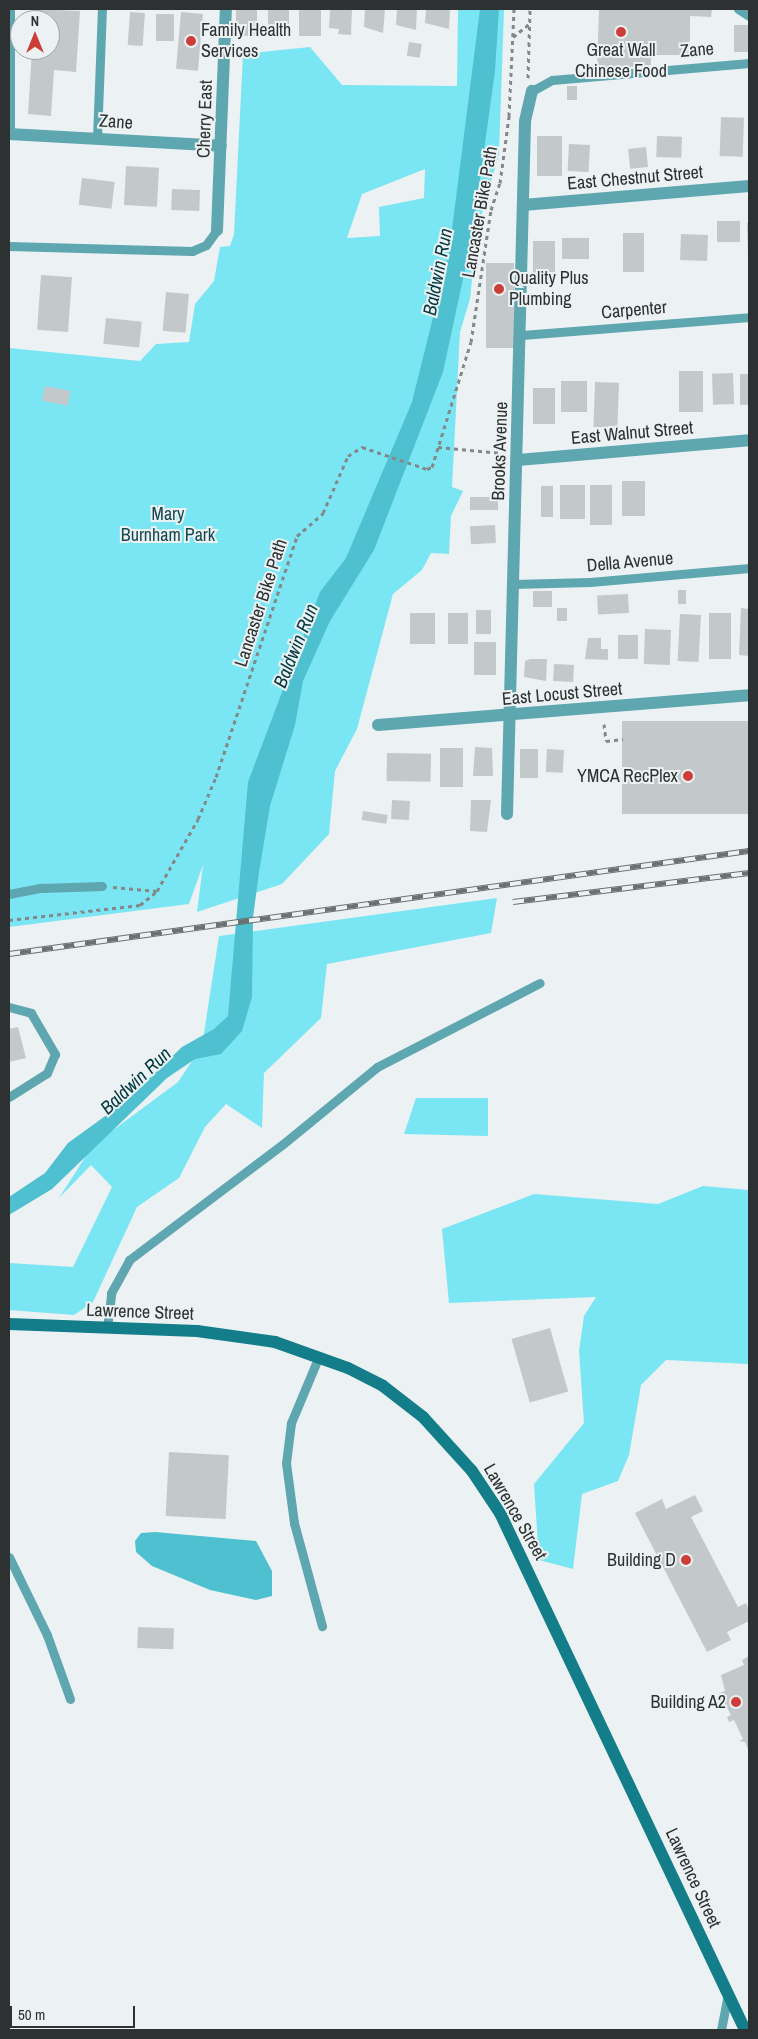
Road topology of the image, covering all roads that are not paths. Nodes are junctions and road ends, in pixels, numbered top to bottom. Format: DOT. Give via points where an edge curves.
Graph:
graph roads {
  1 [pos="10,9"];
  2 [pos="102,9"];
  3 [pos="226,9"];
  4 [pos="738,9"];
  5 [pos="749,16"];
  6 [pos="749,63"];
  7 [pos="532,91"];
  8 [pos="10,134"];
  9 [pos="97,138"];
  10 [pos="221,146"];
  11 [pos="749,186"];
  12 [pos="524,206"];
  13 [pos="218,230"];
  14 [pos="9,246"];
  15 [pos="749,317"];
  16 [pos="522,335"];
  17 [pos="749,440"];
  18 [pos="518,456"];
  19 [pos="749,568"];
  20 [pos="513,584"];
  21 [pos="749,695"];
  22 [pos="510,716"];
  23 [pos="378,725"];
  24 [pos="507,814"];
  25 [pos="102,886"];
  26 [pos="9,894"];
  27 [pos="540,983"];
  28 [pos="9,1008"];
  29 [pos="9,1096"];
  30 [pos="9,1324"];
  31 [pos="107,1328"];
  32 [pos="319,1356"];
  33 [pos="9,1557"];
  34 [pos="322,1626"];
  35 [pos="70,1699"];
  36 [pos="728,1995"];
  37 [pos="721,2030"];
  38 [pos="745,2030"];
  1 -- 8 [label="lane"];
  2 -- 9 [label="lane"];
  3 -- 10 [label="street, Cherry East"];
  4 -- 5 [label="lane"];
  6 -- 7 [label="lane, Zane" via="552,80"];
  7 -- 12 [label="street, Brooks Avenue" via="526,107"];
  8 -- 9 [label="street, Zane"];
  9 -- 10 [label="street, Zane"];
  10 -- 13 [label="street, Cherry East"];
  11 -- 12 [label="street, East Chestnut Street"];
  12 -- 16 [label="street, Brooks Avenue"];
  13 -- 14 [label="lane" via="206,245 192,251"];
  15 -- 16 [label="lane, Carpenter"];
  16 -- 18 [label="street, Brooks Avenue"];
  17 -- 18 [label="street, East Walnut Street"];
  18 -- 20 [label="street, Brooks Avenue"];
  19 -- 20 [label="lane, Della Avenue" via="590,582"];
  20 -- 22 [label="street, Brooks Avenue"];
  21 -- 22 [label="street, East Locust Street"];
  22 -- 23 [label="street, East Locust Street"];
  22 -- 24 [label="street, Brooks Avenue"];
  25 -- 26 [label="lane" via="41,888"];
  27 -- 31 [label="lane" via="377,1067 129,1260 111,1294"];
  28 -- 29 [label="lane" via="31,1013 55,1054 47,1073"];
  30 -- 31 [label="street, Lawrence Street"];
  31 -- 32 [label="street, Lawrence Street" via="243,1336"];
  32 -- 34 [label="lane" via="291,1423 286,1463 294,1523"];
  32 -- 36 [label="street, Lawrence Street" via="383,1386 405,1401 447,1441 477,1478 527,1567"];
  33 -- 35 [label="lane" via="47,1635"];
  36 -- 37 [label="lane"];
  36 -- 38 [label="street, Lawrence Street"];
}
